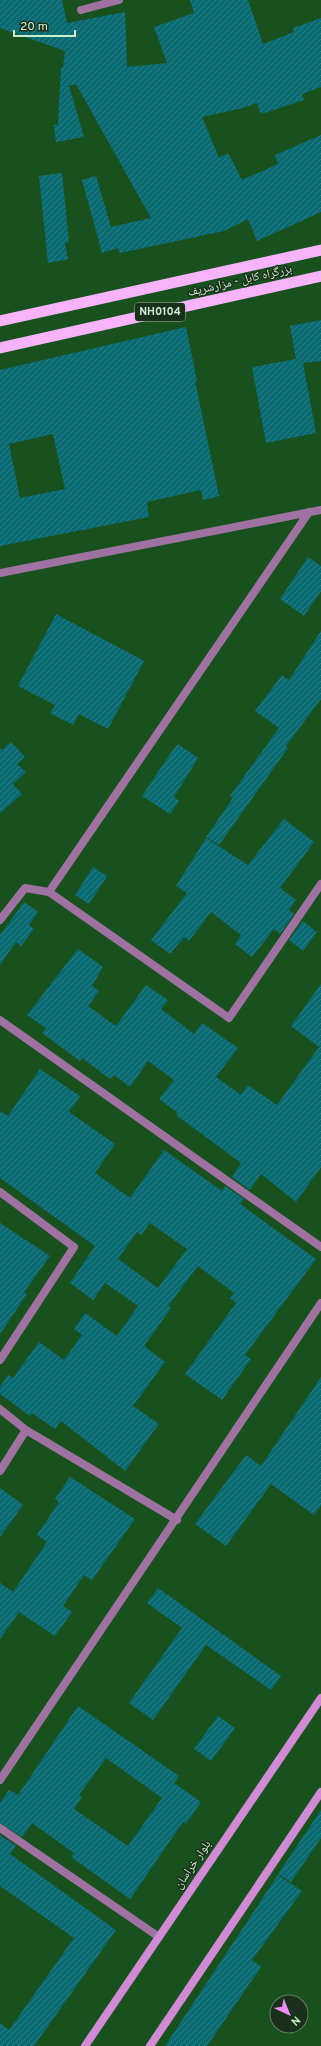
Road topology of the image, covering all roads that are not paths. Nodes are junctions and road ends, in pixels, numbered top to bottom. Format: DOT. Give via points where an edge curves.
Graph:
graph roads {
  1 [pos="119,0"];
  2 [pos="81,10"];
  3 [pos="321,250"];
  4 [pos="321,276"];
  5 [pos="0,321"];
  6 [pos="0,348"];
  7 [pos="321,510"];
  8 [pos="309,512"];
  9 [pos="0,573"];
  10 [pos="321,884"];
  11 [pos="49,892"];
  12 [pos="0,920"];
  13 [pos="0,1020"];
  14 [pos="0,1192"];
  15 [pos="321,1247"];
  16 [pos="321,1303"];
  17 [pos="0,1360"];
  18 [pos="0,1409"];
  19 [pos="26,1430"];
  20 [pos="0,1471"];
  21 [pos="177,1520"];
  22 [pos="321,1698"];
  23 [pos="0,1780"];
  24 [pos="321,1792"];
  25 [pos="0,1828"];
  26 [pos="159,1937"];
  27 [pos="85,2046"];
  28 [pos="150,2046"];
  1 -- 2 [label="street"];
  3 -- 5 [label="highway, بزرگراه کابل - مزارشریف / NH0104"];
  4 -- 6 [label="highway, بزرگراه کابل - مزارشریف / NH0104"];
  7 -- 8 [label="street"];
  8 -- 9 [label="street"];
  8 -- 11 [label="street"];
  10 -- 11 [label="street" via="229,1018"];
  11 -- 12 [label="street" via="25,888"];
  13 -- 15 [label="street"];
  14 -- 17 [label="street" via="74,1247"];
  16 -- 21 [label="street"];
  18 -- 19 [label="street"];
  19 -- 20 [label="street"];
  19 -- 21 [label="street"];
  21 -- 23 [label="street"];
  22 -- 26 [label="main road, بلوار خراسان"];
  24 -- 28 [label="main road"];
  25 -- 26 [label="street"];
  26 -- 27 [label="main road, بلوار خراسان"];
}
